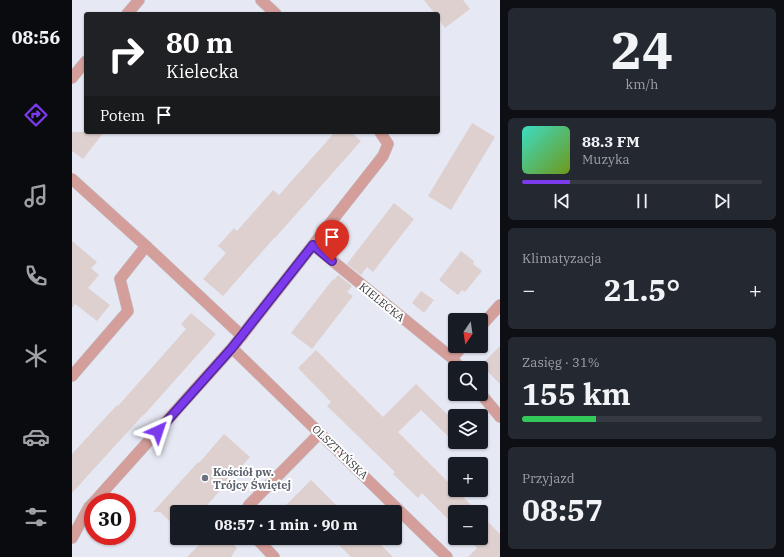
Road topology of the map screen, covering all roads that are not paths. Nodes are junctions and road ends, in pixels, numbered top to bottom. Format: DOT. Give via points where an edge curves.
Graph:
graph roads {
  1 [pos="139,0"];
  2 [pos="261,0"];
  3 [pos="129,12"];
  4 [pos="274,12"];
  5 [pos="84,63"];
  6 [pos="72,78"];
  7 [pos="381,134"];
  8 [pos="72,179"];
  9 [pos="313,245"];
  10 [pos="146,246"];
  11 [pos="500,305"];
  12 [pos="488,318"];
  13 [pos="242,336"];
  14 [pos="232,348"];
  15 [pos="457,353"];
  16 [pos="452,358"];
  17 [pos="454,361"];
  18 [pos="72,376"];
  19 [pos="487,401"];
  20 [pos="500,417"];
  21 [pos="320,433"];
  22 [pos="102,493"];
  23 [pos="249,505"];
  24 [pos="84,518"];
  25 [pos="72,538"];
  26 [pos="263,545"];
  27 [pos="274,557"];
  28 [pos="447,557"];
  1 -- 3 [label="street"];
  2 -- 4 [label="street"];
  5 -- 6 [label="street"];
  7 -- 9 [label="street" via="388,144 383,156"];
  8 -- 10 [label="street"];
  9 -- 13 [label="street"];
  9 -- 16 [label="street, KIELECKA"];
  10 -- 13 [label="street"];
  10 -- 18 [label="street" via="120,279 128,312"];
  11 -- 12 [label="street"];
  13 -- 14 [label="street"];
  14 -- 21 [label="street, OLSZTYŃSKA"];
  14 -- 22 [label="street"];
  15 -- 16 [label="street"];
  16 -- 17 [label="street, KIELECKA"];
  19 -- 20 [label="street"];
  21 -- 23 [label="street"];
  21 -- 28 [label="street, OLSZTYŃSKA"];
  24 -- 25 [label="street"];
  26 -- 27 [label="street"];
}
